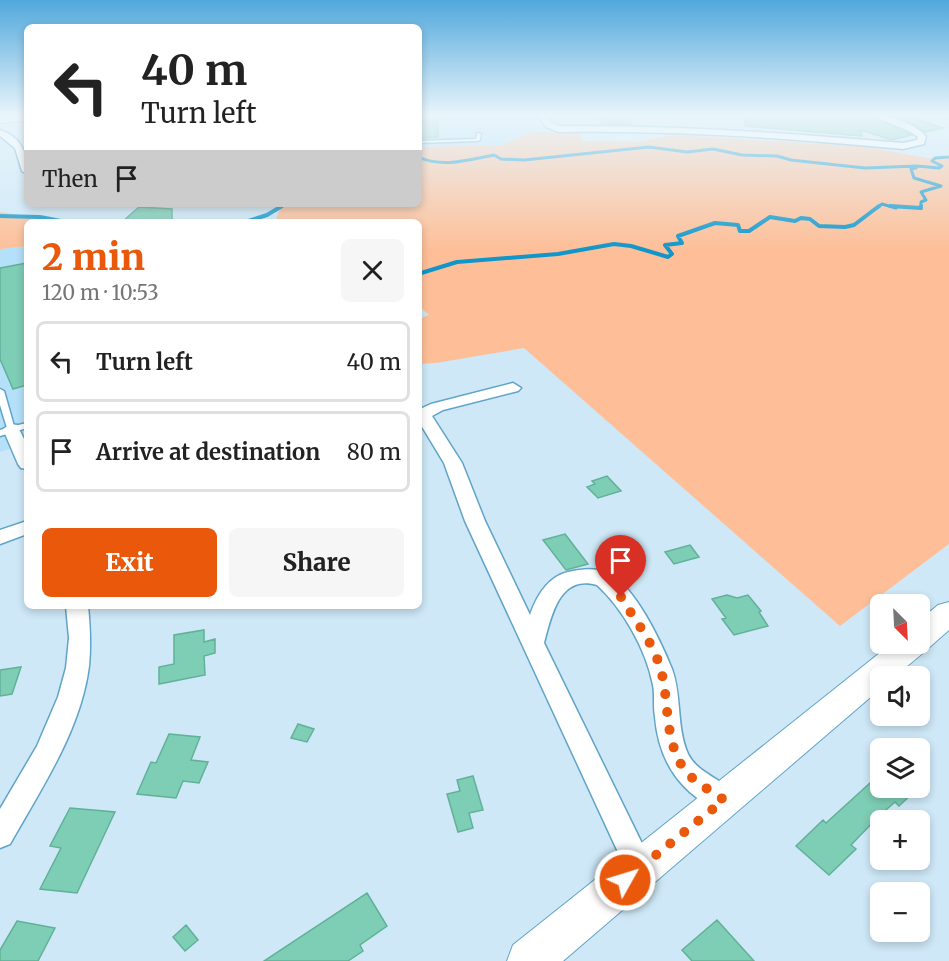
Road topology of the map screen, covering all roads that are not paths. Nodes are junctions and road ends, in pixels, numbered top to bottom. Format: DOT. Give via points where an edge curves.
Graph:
graph roads {
  1 [pos="513,388"];
  2 [pos="0,391"];
  3 [pos="13,429"];
  4 [pos="24,456"];
  5 [pos="24,528"];
  6 [pos="0,537"];
  7 [pos="77,609"];
  8 [pos="949,613"];
  9 [pos="930,629"];
  10 [pos="533,644"];
  11 [pos="900,654"];
  12 [pos="724,800"];
  13 [pos="0,835"];
  14 [pos="640,868"];
  15 [pos="529,961"];
  1 -- 10 [label="street" via="423,414 453,464 475,521"];
  2 -- 3 [label="lane"];
  3 -- 4 [label="street"];
  5 -- 6 [label="street"];
  7 -- 13 [label="street" via="82,641 70,702"];
  8 -- 9 [label="street"];
  10 -- 12 [label="street" via="547,600 557,584 574,577 604,580 621,597 658,658 674,749 685,771"];
  10 -- 14 [label="street"];
  11 -- 12 [label="street"];
  12 -- 14 [label="street"];
  14 -- 15 [label="street"];
}
